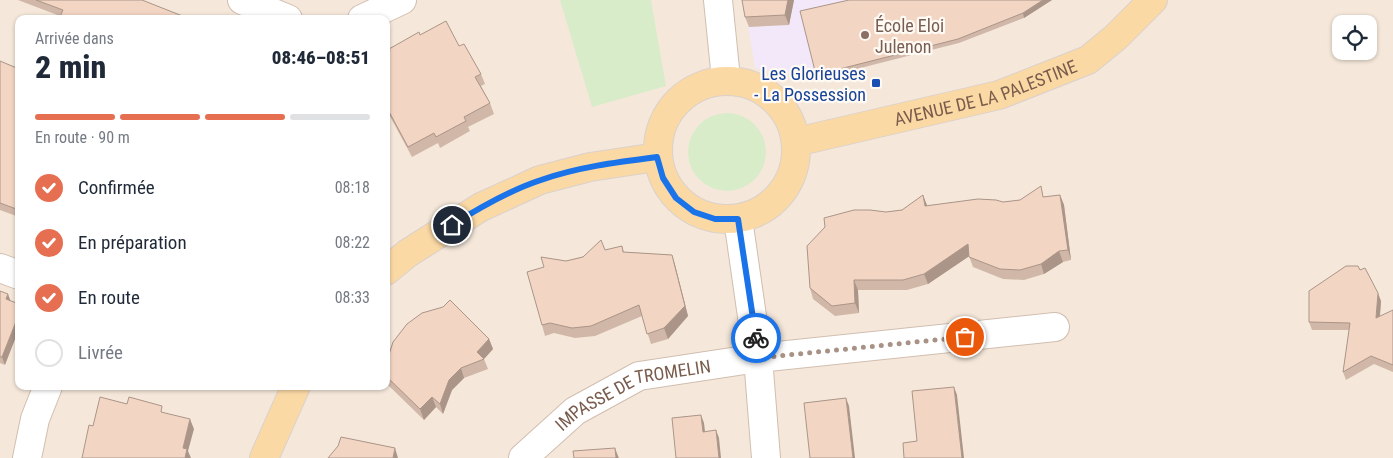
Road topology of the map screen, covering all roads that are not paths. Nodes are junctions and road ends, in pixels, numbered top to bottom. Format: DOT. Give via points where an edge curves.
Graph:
graph roads {
  1 [pos="242,0"];
  2 [pos="402,0"];
  3 [pos="718,0"];
  4 [pos="1153,0"];
  5 [pos="278,15"];
  6 [pos="370,15"];
  7 [pos="726,79"];
  8 [pos="796,142"];
  9 [pos="657,157"];
  10 [pos="738,219"];
  11 [pos="0,268"];
  12 [pos="390,268"];
  13 [pos="15,274"];
  14 [pos="1055,328"];
  15 [pos="758,358"];
  16 [pos="46,390"];
  17 [pos="294,390"];
  18 [pos="27,458"];
  19 [pos="264,458"];
  20 [pos="523,458"];
  21 [pos="766,458"];
  1 -- 5 [label="street"];
  2 -- 6 [label="street"];
  3 -- 7 [label="street"];
  4 -- 8 [label="main road, AVENUE DE LA PALESTINE" via="1088,60 999,95"];
  7 -- 8 [label="main road" via="746,82 765,91 780,105 791,123"];
  7 -- 9 [label="main road" via="703,84 683,94 667,112 658,133"];
  8 -- 10 [label="main road" via="795,164 788,183 775,200 758,212"];
  9 -- 10 [label="main road" via="663,178 676,198 694,212 715,219"];
  9 -- 12 [label="main road" via="590,167 540,180 481,207"];
  10 -- 15 [label="street"];
  11 -- 13 [label="street"];
  14 -- 15 [label="street, IMPASSE DE TROMELIN"];
  15 -- 20 [label="street, IMPASSE DE TROMELIN" via="639,376 575,411"];
  15 -- 21 [label="street"];
  16 -- 18 [label="street" via="35,419"];
  17 -- 19 [label="main road"];
}
